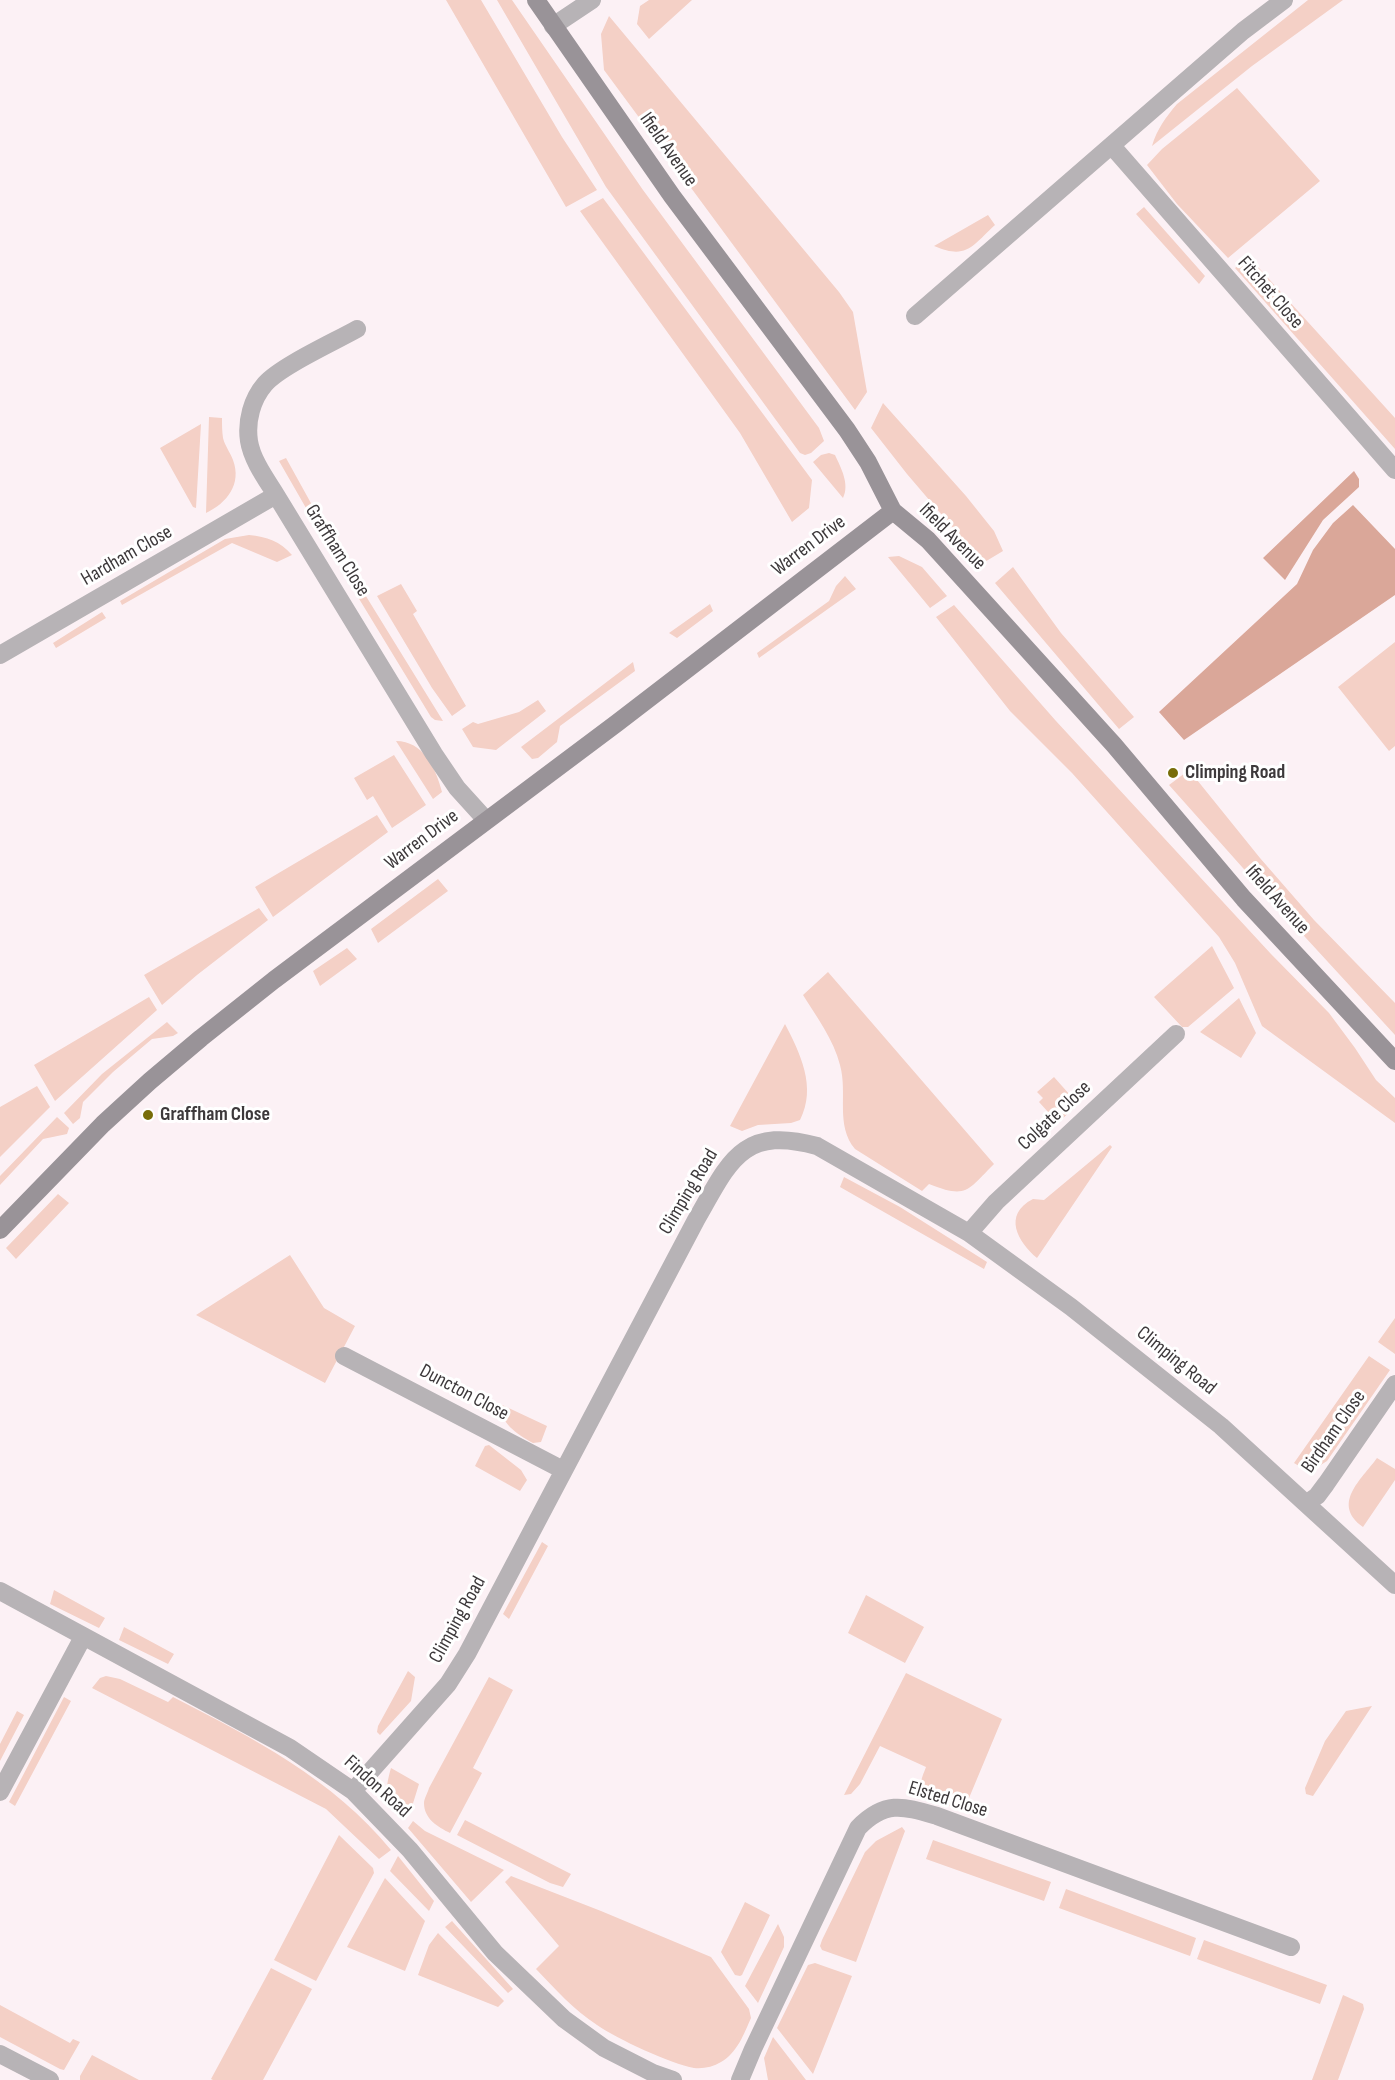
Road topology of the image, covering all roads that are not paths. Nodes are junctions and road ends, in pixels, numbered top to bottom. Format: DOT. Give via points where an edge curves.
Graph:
graph roads {
  1 [pos="536,0"];
  2 [pos="592,0"];
  3 [pos="1284,0"];
  4 [pos="553,26"];
  5 [pos="1112,146"];
  6 [pos="915,316"];
  7 [pos="357,329"];
  8 [pos="1395,470"];
  9 [pos="276,495"];
  10 [pos="893,511"];
  11 [pos="0,655"];
  12 [pos="486,820"];
  13 [pos="1176,1034"];
  14 [pos="1395,1061"];
  15 [pos="0,1230"];
  16 [pos="969,1233"];
  17 [pos="344,1356"];
  18 [pos="1395,1384"];
  19 [pos="563,1470"];
  20 [pos="1307,1503"];
  21 [pos="1395,1585"];
  22 [pos="0,1591"];
  23 [pos="83,1638"];
  24 [pos="353,1791"];
  25 [pos="0,1792"];
  26 [pos="1291,1947"];
  27 [pos="0,2054"];
  28 [pos="50,2080"];
  29 [pos="673,2080"];
  30 [pos="740,2080"];
  1 -- 4 [label="street, Ifield Avenue"];
  2 -- 4 [label="street"];
  3 -- 5 [label="street"];
  4 -- 10 [label="street, Ifield Avenue" via="672,196 848,430"];
  5 -- 6 [label="street"];
  5 -- 8 [label="street, Fitchet Close"];
  7 -- 9 [label="street, Graffham Close" via="282,371 266,383 254,401 249,442"];
  9 -- 11 [label="street, Hardham Close"];
  9 -- 12 [label="street, Graffham Close" via="434,754"];
  10 -- 12 [label="street, Warren Drive"];
  10 -- 14 [label="street, Ifield Avenue" via="928,540 1114,745 1244,899"];
  12 -- 15 [label="street, Warren Drive" via="274,980 150,1081"];
  13 -- 16 [label="street, Colgate Close" via="996,1202"];
  16 -- 19 [label="street, Climping Road" via="817,1146 777,1140 740,1152 726,1168 696,1220"];
  16 -- 20 [label="street, Climping Road" via="1137,1358"];
  17 -- 19 [label="street, Duncton Close"];
  18 -- 20 [label="street, Birdham Close" via="1326,1484"];
  19 -- 24 [label="street, Climping Road" via="448,1684"];
  20 -- 21 [label="street, Climping Road"];
  22 -- 23 [label="street, Findon Road"];
  23 -- 24 [label="street, Findon Road" via="290,1748"];
  23 -- 25 [label="street"];
  24 -- 29 [label="street, Findon Road" via="410,1850 495,1953 564,2019 604,2048"];
  26 -- 30 [label="street, Elsted Close" via="937,1816 891,1806 867,1818 858,1828"];
  27 -- 28 [label="street"];
}
